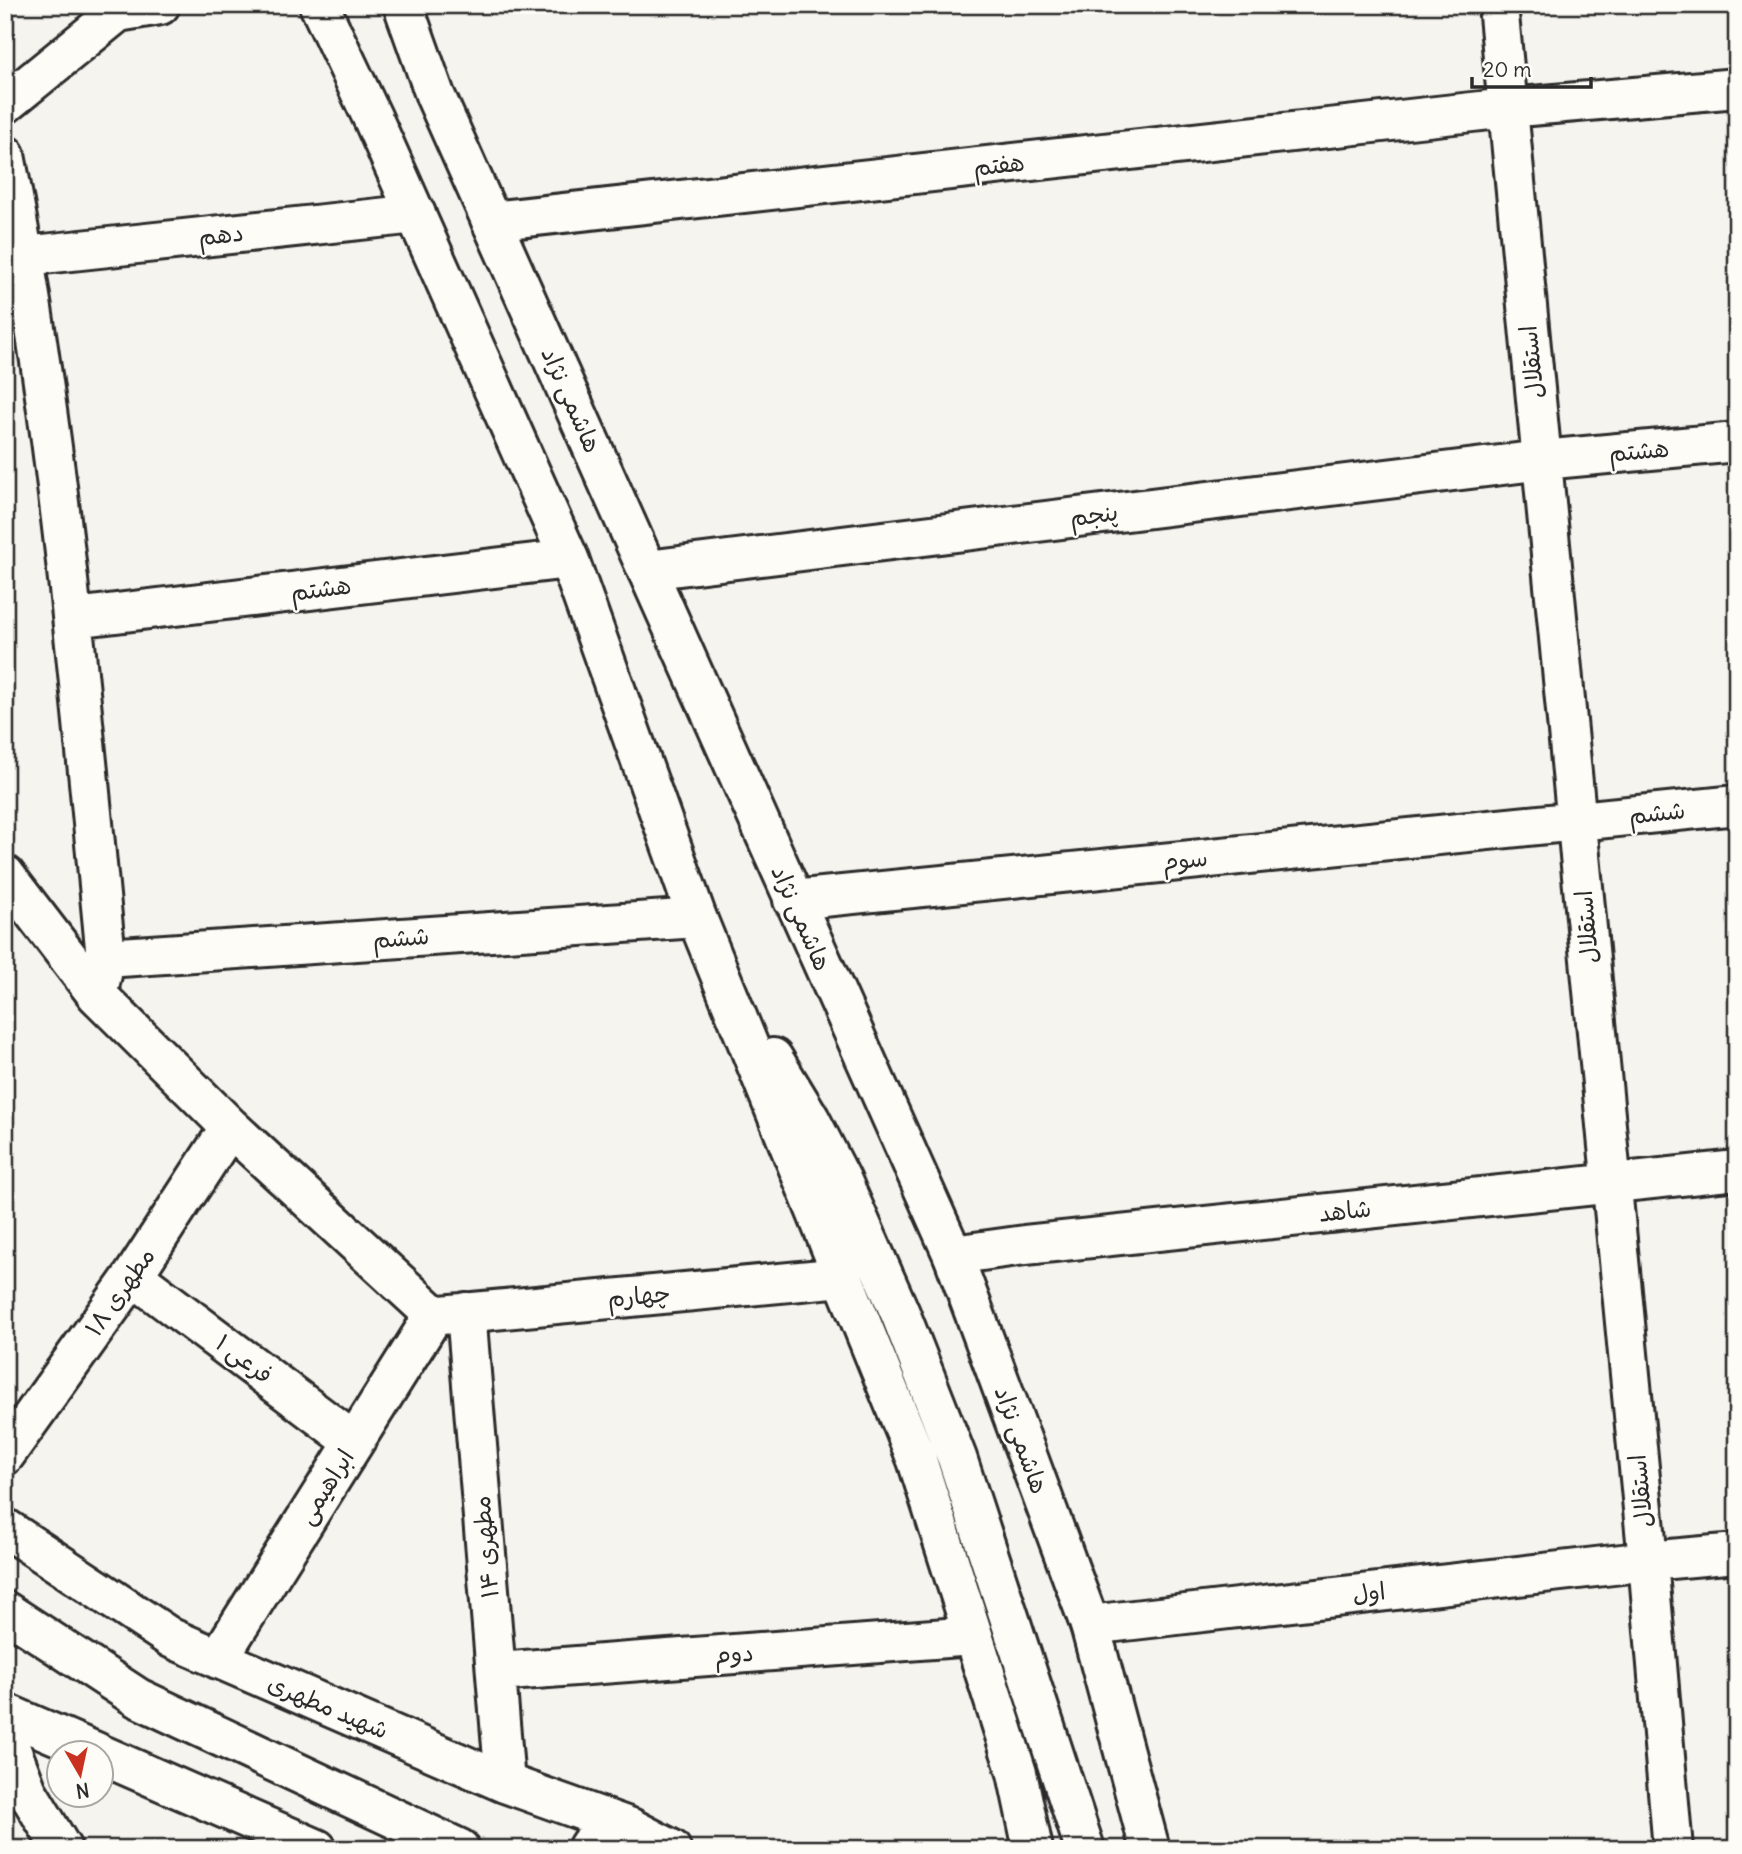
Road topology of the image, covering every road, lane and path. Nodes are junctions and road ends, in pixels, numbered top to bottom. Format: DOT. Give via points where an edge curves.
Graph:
graph roads {
  1 [pos="160,5"];
  2 [pos="319,5"];
  3 [pos="404,5"];
  4 [pos="1498,5"];
  5 [pos="120,8"];
  6 [pos="1737,88"];
  7 [pos="5,104"];
  8 [pos="1508,108"];
  9 [pos="5,155"];
  10 [pos="416,215"];
  11 [pos="491,221"];
  12 [pos="25,256"];
  13 [pos="1737,443"];
  14 [pos="1542,460"];
  15 [pos="569,559"];
  16 [pos="647,570"];
  17 [pos="74,618"];
  18 [pos="1737,805"];
  19 [pos="1577,821"];
  20 [pos="5,875"];
  21 [pos="793,900"];
  22 [pos="697,918"];
  23 [pos="106,958"];
  24 [pos="97,995"];
  25 [pos="730,1000"];
  26 [pos="230,1127"];
  27 [pos="1737,1170"];
  28 [pos="1611,1182"];
  29 [pos="953,1255"];
  30 [pos="133,1276"];
  31 [pos="843,1277"];
  32 [pos="451,1314"];
  33 [pos="354,1442"];
  34 [pos="5,1455"];
  35 [pos="5,1528"];
  36 [pos="1737,1553"];
  37 [pos="1648,1561"];
  38 [pos="5,1611"];
  39 [pos="1090,1625"];
  40 [pos="973,1636"];
  41 [pos="218,1659"];
  42 [pos="496,1672"];
  43 [pos="5,1713"];
  44 [pos="5,1734"];
  45 [pos="63,1738"];
  46 [pos="116,1761"];
  47 [pos="1017,1773"];
  48 [pos="505,1783"];
  49 [pos="631,1828"];
  50 [pos="1146,1842"];
  51 [pos="62,1849"];
  52 [pos="317,1849"];
  53 [pos="460,1849"];
  54 [pos="587,1849"];
  55 [pos="671,1849"];
  56 [pos="1018,1849"];
  57 [pos="1033,1849"];
  58 [pos="1084,1849"];
  59 [pos="1673,1849"];
  1 -- 5 [label="street"];
  2 -- 10 [label="street"];
  3 -- 11 [label="street, هاشمی نژاد" via="435,95"];
  4 -- 8 [label="street, استقلال"];
  5 -- 7 [label="street"];
  6 -- 8 [label="street"];
  8 -- 11 [label="street, هفتم"];
  8 -- 14 [label="street, استقلال"];
  9 -- 12 [label="street"];
  10 -- 12 [label="street, دهم"];
  10 -- 15 [label="street"];
  11 -- 16 [label="street, هاشمی نژاد"];
  12 -- 17 [label="street"];
  13 -- 14 [label="street, هشتم"];
  14 -- 16 [label="street, پنجم"];
  14 -- 19 [label="street, استقلال"];
  15 -- 17 [label="street, هشتم"];
  15 -- 22 [label="street"];
  16 -- 21 [label="street, هاشمی نژاد"];
  17 -- 23 [label="street"];
  18 -- 19 [label="street, ششم"];
  19 -- 21 [label="street, سوم"];
  19 -- 28 [label="street, استقلال"];
  20 -- 24 [label="street"];
  21 -- 29 [label="street, هاشمی نژاد"];
  22 -- 23 [label="street, ششم"];
  22 -- 25 [label="street"];
  23 -- 24 [label="street"];
  24 -- 26 [label="street"];
  25 -- 31 [label="street"];
  25 -- 58 [label="street" via="810,1119 900,1313 957,1458"];
  26 -- 30 [label="street, مطهری ۱۸"];
  26 -- 32 [label="street"];
  27 -- 28 [label="street, شاهد"];
  28 -- 29 [label="street, شاهد"];
  28 -- 37 [label="street, استقلال"];
  29 -- 39 [label="street, هاشمی نژاد"];
  30 -- 33 [label="street, فرعی ۱"];
  30 -- 34 [label="street, مطهری ۱۸"];
  31 -- 32 [label="street, چهارم"];
  31 -- 40 [label="street" via="917,1460"];
  32 -- 33 [label="street, ابراهیمی"];
  32 -- 42 [label="street, مطهری ۱۴"];
  33 -- 41 [label="street, ابراهیمی"];
  35 -- 41 [label="street, شهید مطهری" via="171,1638"];
  36 -- 37 [label="street"];
  37 -- 39 [label="street, اول"];
  37 -- 59 [label="street, استقلال"];
  38 -- 53 [label="street" via="138,1698"];
  39 -- 50 [label="street, هاشمی نژاد"];
  40 -- 42 [label="street, دوم"];
  40 -- 47 [label="street"];
  41 -- 48 [label="street, شهید مطهری"];
  42 -- 48 [label="street, مطهری ۱۴"];
  43 -- 45 [label="street"];
  44 -- 51 [label="street" via="27,1791"];
  46 -- 52 [label="street"];
  47 -- 56 [label="street"];
  47 -- 57 [label="street"];
  48 -- 49 [label="street, شهید مطهری"];
  49 -- 54 [label="street" via="606,1833"];
  49 -- 55 [label="street, شهید مطهری"];
}
